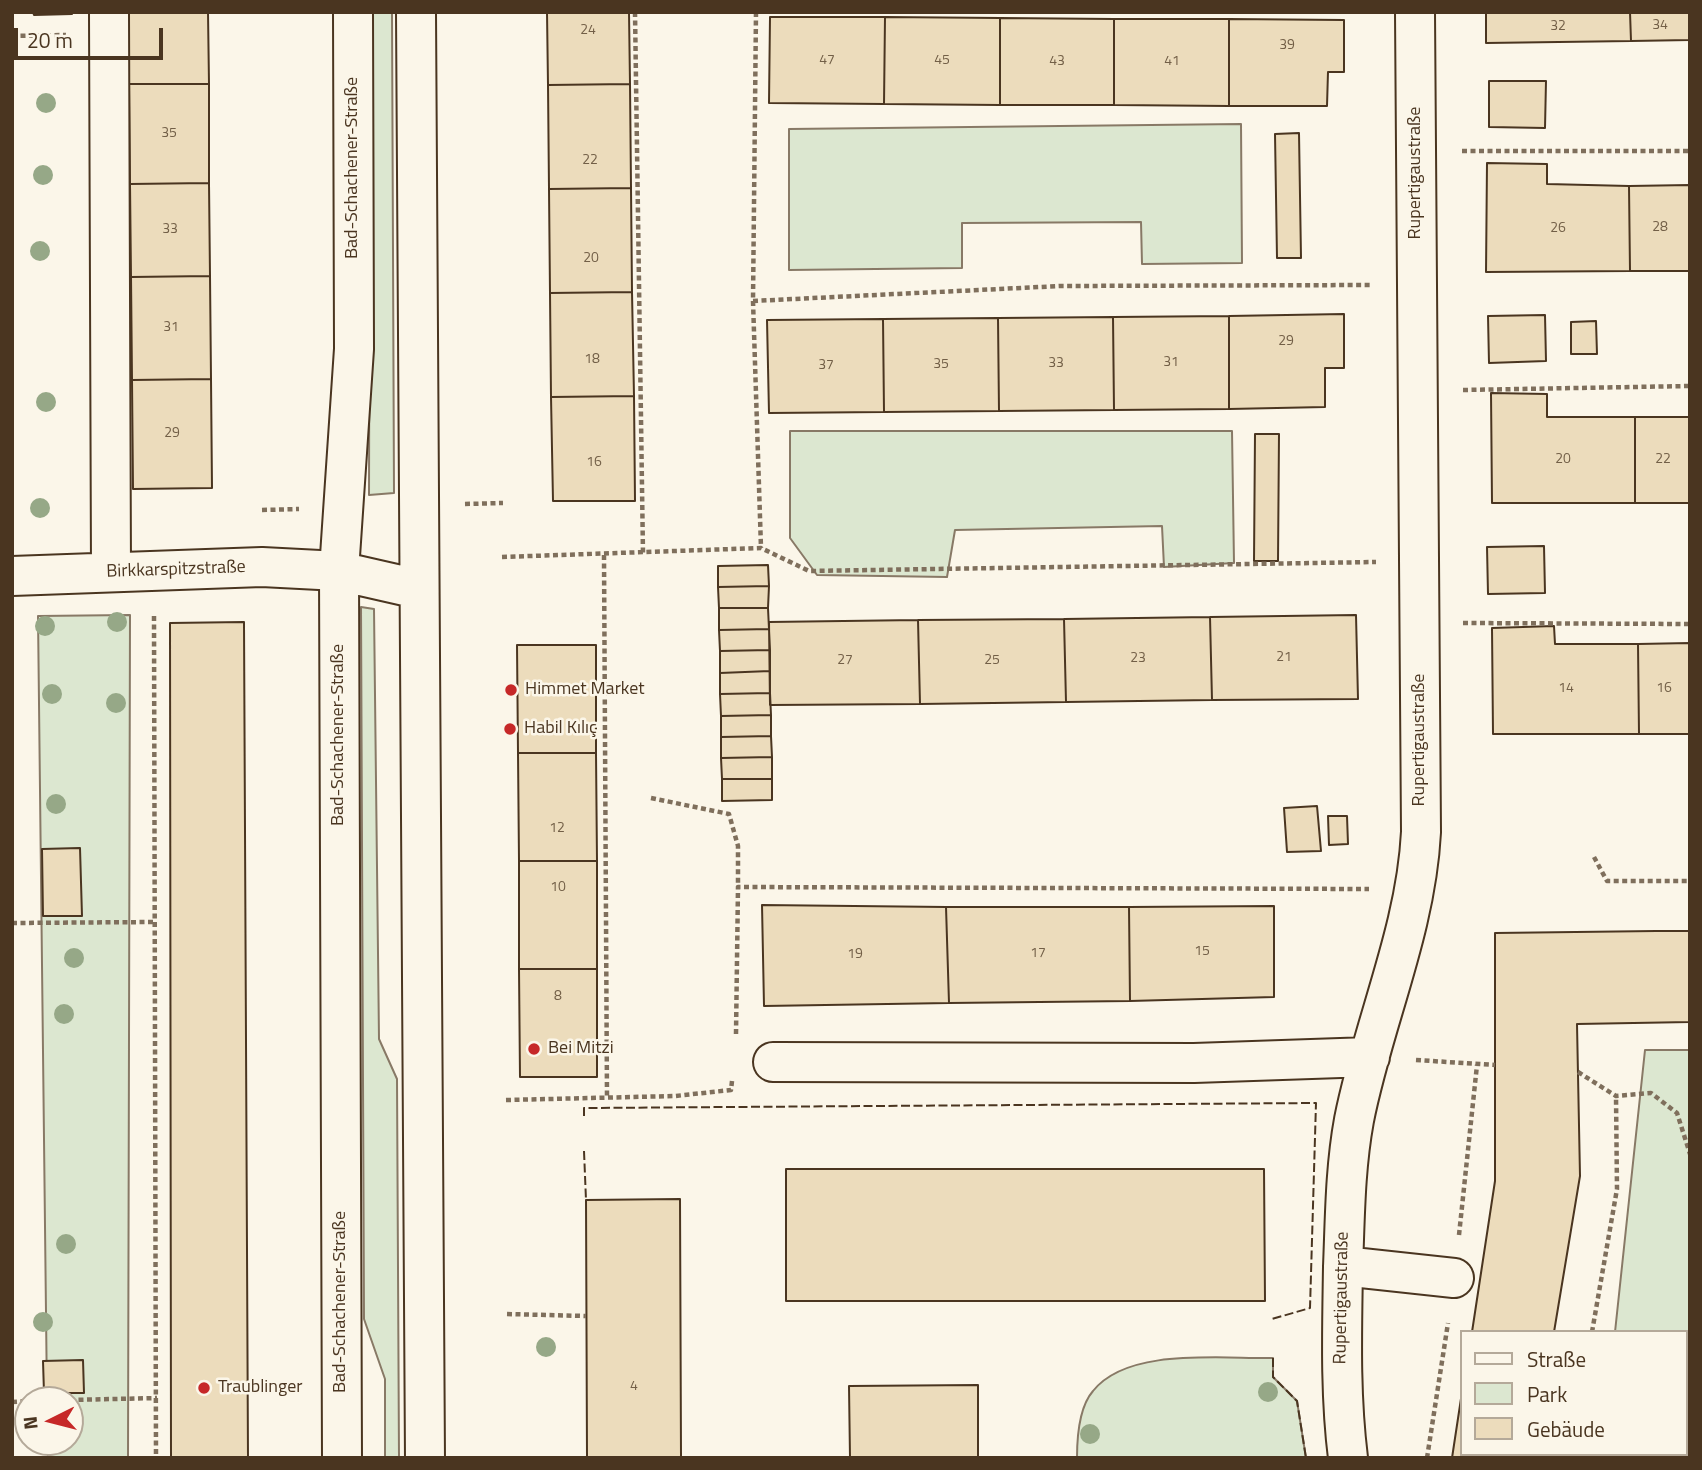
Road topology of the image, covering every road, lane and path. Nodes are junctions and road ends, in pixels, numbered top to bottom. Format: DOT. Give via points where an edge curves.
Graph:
graph roads {
  1 [pos="353,12"];
  2 [pos="415,12"];
  3 [pos="635,12"];
  4 [pos="756,12"];
  5 [pos="1415,12"];
  6 [pos="109,13"];
  7 [pos="70,35"];
  8 [pos="12,36"];
  9 [pos="1416,150"];
  10 [pos="1690,151"];
  11 [pos="1416,285"];
  12 [pos="753,301"];
  13 [pos="1690,386"];
  14 [pos="1418,390"];
  15 [pos="761,548"];
  16 [pos="643,554"];
  17 [pos="604,555"];
  18 [pos="502,557"];
  19 [pos="1419,562"];
  20 [pos="340,571"];
  21 [pos="111,572"];
  22 [pos="154,573"];
  23 [pos="12,576"];
  24 [pos="418,589"];
  25 [pos="1420,623"];
  26 [pos="1690,624"];
  27 [pos="652,798"];
  28 [pos="1594,857"];
  29 [pos="1415,874"];
  30 [pos="1690,881"];
  31 [pos="738,887"];
  32 [pos="155,922"];
  33 [pos="12,923"];
  34 [pos="736,1036"];
  35 [pos="1370,1057"];
  36 [pos="773,1062"];
  37 [pos="1495,1065"];
  38 [pos="1578,1072"];
  39 [pos="733,1076"];
  40 [pos="1616,1096"];
  41 [pos="607,1098"];
  42 [pos="506,1100"];
  43 [pos="1690,1154"];
  44 [pos="1343,1266"];
  45 [pos="1454,1279"];
  46 [pos="507,1314"];
  47 [pos="586,1316"];
  48 [pos="1592,1330"];
  49 [pos="156,1398"];
  50 [pos="84,1400"];
  51 [pos="156,1458"];
  52 [pos="342,1458"];
  53 [pos="425,1458"];
  54 [pos="1348,1458"];
  1 -- 20 [label="main road, Bad-Schachener-Straße" via="354,349"];
  2 -- 24 [label="main road"];
  3 -- 16 [label="path"];
  4 -- 12 [label="path"];
  5 -- 9 [label="main road, Rupertigaustraße"];
  6 -- 21 [label="main road"];
  7 -- 8 [label="path"];
  9 -- 10 [label="path"];
  9 -- 11 [label="main road, Rupertigaustraße"];
  11 -- 12 [label="path" via="1060,286"];
  11 -- 14 [label="main road, Rupertigaustraße"];
  12 -- 15 [label="path"];
  13 -- 14 [label="path"];
  14 -- 19 [label="main road, Rupertigaustraße"];
  15 -- 16 [label="path"];
  15 -- 19 [label="path" via="809,571"];
  16 -- 17 [label="path"];
  17 -- 18 [label="path"];
  17 -- 41 [label="path"];
  19 -- 25 [label="main road, Rupertigaustraße"];
  20 -- 22 [label="main road, Birkkarspitzstraße" via="262,567"];
  20 -- 24 [label="main road, Birkkarspitzstraße"];
  20 -- 52 [label="main road, Bad-Schachener-Straße"];
  21 -- 22 [label="main road, Birkkarspitzstraße"];
  21 -- 23 [label="main road, Birkkarspitzstraße"];
  22 -- 32 [label="path"];
  24 -- 53 [label="main road"];
  25 -- 26 [label="path"];
  25 -- 29 [label="main road, Rupertigaustraße"];
  27 -- 31 [label="path" via="729,814 738,846"];
  28 -- 30 [label="path" via="1607,881"];
  29 -- 31 [label="path"];
  29 -- 35 [label="main road, Rupertigaustraße" via="1399,960"];
  31 -- 34 [label="path"];
  32 -- 33 [label="path"];
  32 -- 49 [label="path"];
  35 -- 36 [label="main road" via="1194,1063"];
  35 -- 37 [label="path"];
  35 -- 44 [label="main road, Rupertigaustraße" via="1352,1133"];
  38 -- 40 [label="path"];
  39 -- 41 [label="path" via="731,1090"];
  40 -- 43 [label="path" via="1651,1093 1677,1113"];
  40 -- 48 [label="path" via="1617,1189"];
  41 -- 42 [label="path"];
  44 -- 45 [label="main road"];
  44 -- 54 [label="main road, Rupertigaustraße" via="1340,1342"];
  46 -- 47 [label="path"];
  49 -- 50 [label="path"];
  49 -- 51 [label="path"];
}
